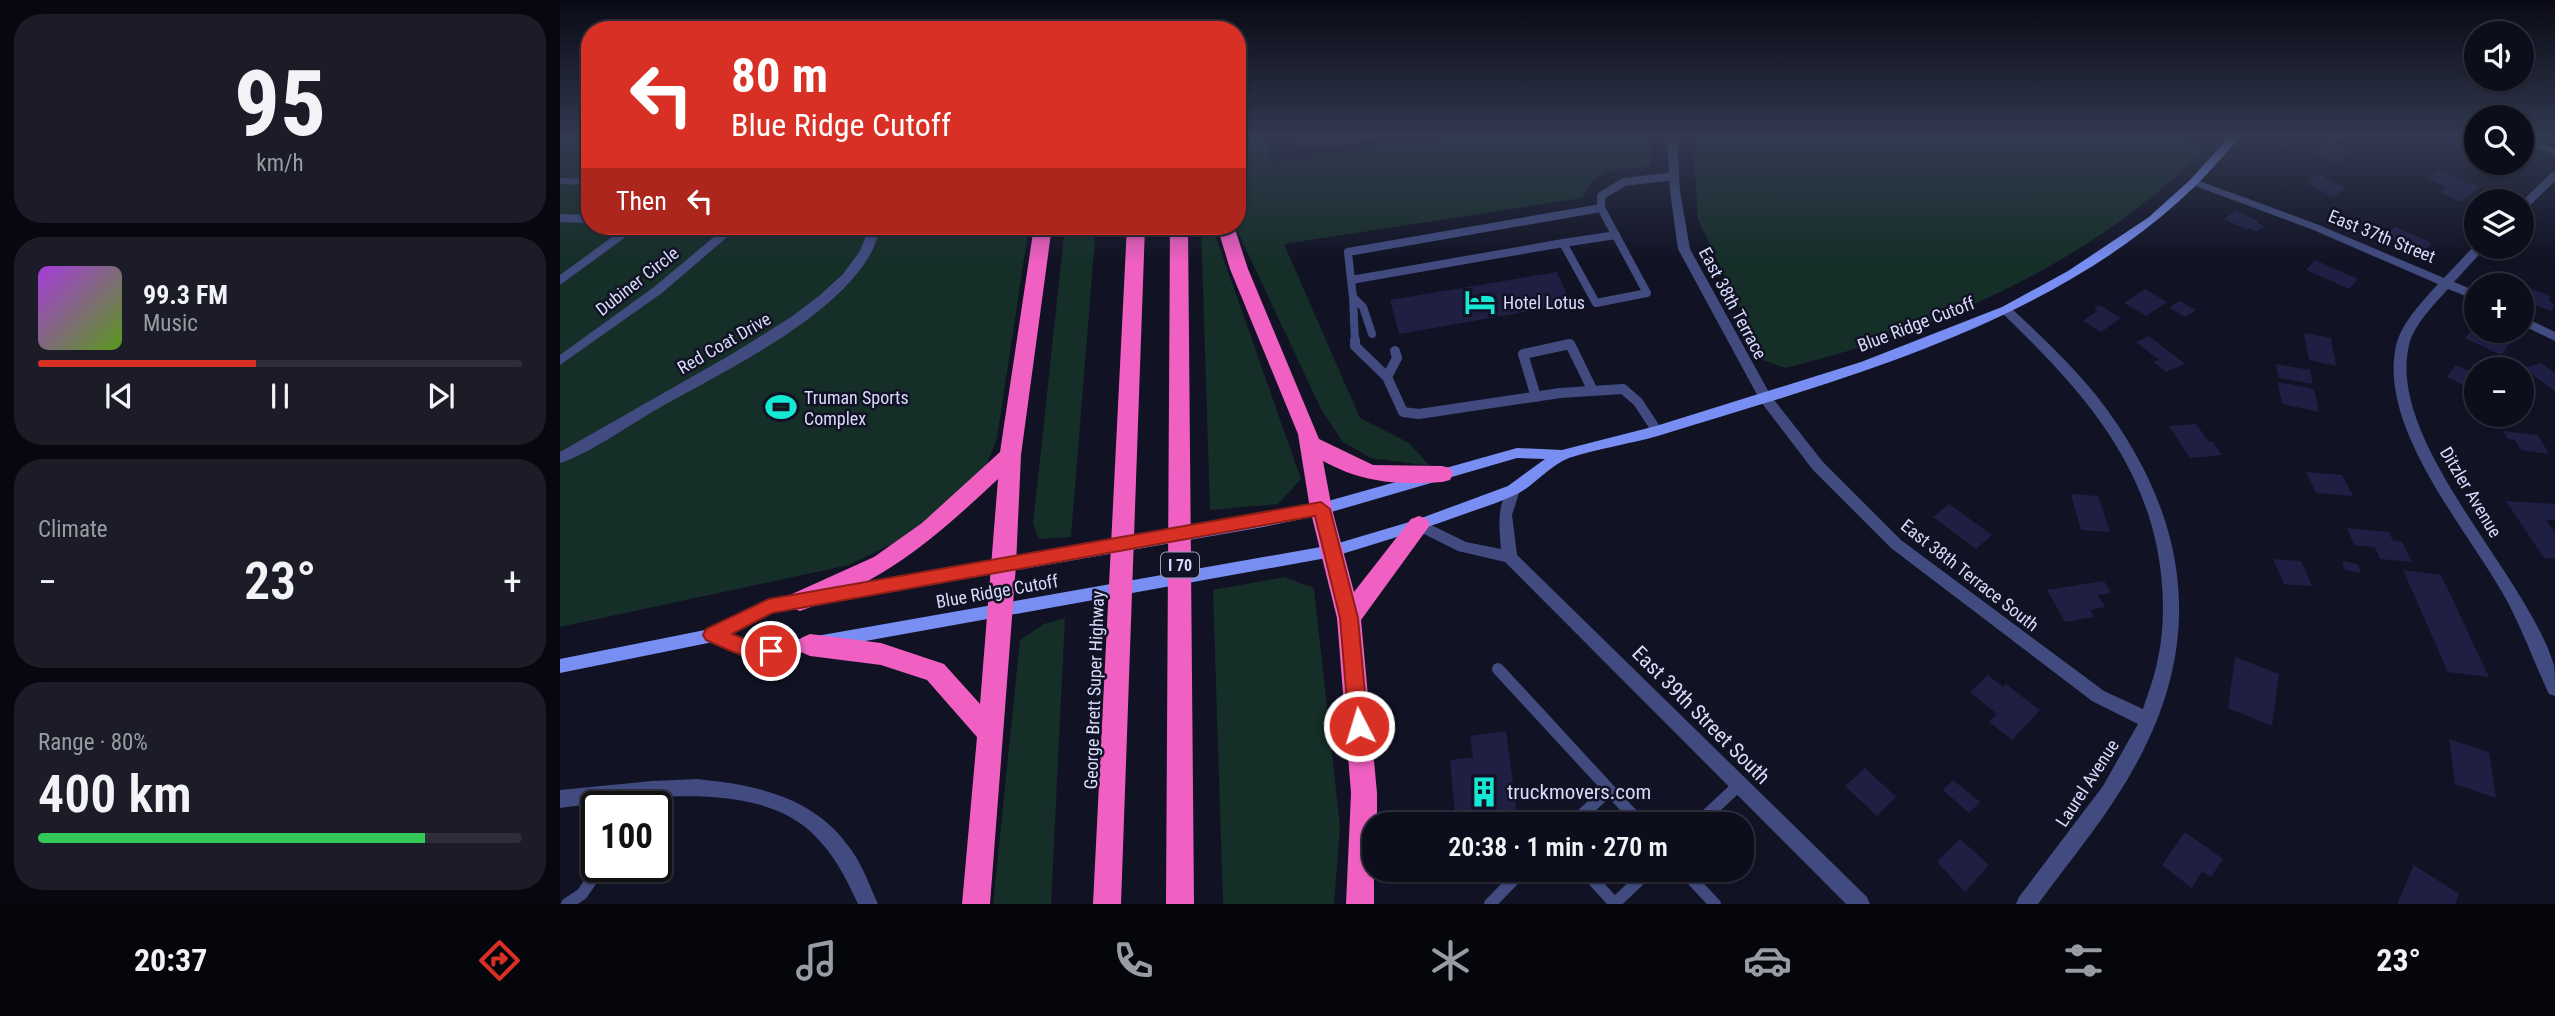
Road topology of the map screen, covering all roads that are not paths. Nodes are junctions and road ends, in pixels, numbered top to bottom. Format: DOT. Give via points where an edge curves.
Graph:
graph roads {
  1 [pos="1656,179"];
  2 [pos="1675,179"];
  3 [pos="2196,179"];
  4 [pos="2551,179"];
  5 [pos="560,181"];
  6 [pos="581,182"];
  7 [pos="2194,182"];
  8 [pos="2534,195"];
  9 [pos="1601,208"];
  10 [pos="560,218"];
  11 [pos="581,219"];
  12 [pos="622,235"];
  13 [pos="723,235"];
  14 [pos="872,235"];
  15 [pos="1042,235"];
  16 [pos="1136,235"];
  17 [pos="1180,235"];
  18 [pos="1228,235"];
  19 [pos="1616,235"];
  20 [pos="1563,243"];
  21 [pos="2468,259"];
  22 [pos="560,280"];
  23 [pos="1351,280"];
  24 [pos="2445,281"];
  25 [pos="2464,290"];
  26 [pos="1353,297"];
  27 [pos="2006,310"];
  28 [pos="2534,326"];
  29 [pos="1372,334"];
  30 [pos="2555,337"];
  31 [pos="1395,351"];
  32 [pos="560,361"];
  33 [pos="1387,377"];
  34 [pos="1592,389"];
  35 [pos="1536,397"];
  36 [pos="1766,399"];
  37 [pos="1657,431"];
  38 [pos="1310,443"];
  39 [pos="1010,455"];
  40 [pos="1562,455"];
  41 [pos="560,458"];
  42 [pos="1442,474"];
  43 [pos="1513,490"];
  44 [pos="1321,509"];
  45 [pos="1419,525"];
  46 [pos="1332,551"];
  47 [pos="1510,557"];
  48 [pos="1005,565"];
  49 [pos="800,601"];
  50 [pos="1001,609"];
  51 [pos="1349,618"];
  52 [pos="713,635"];
  53 [pos="810,645"];
  54 [pos="560,666"];
  55 [pos="1498,669"];
  56 [pos="2555,688"];
  57 [pos="2148,720"];
  58 [pos="992,735"];
  59 [pos="1739,785"];
  60 [pos="1609,790"];
  61 [pos="660,791"];
  62 [pos="560,799"];
  63 [pos="581,799"];
  64 [pos="1585,812"];
  65 [pos="1630,812"];
  66 [pos="1710,812"];
  67 [pos="590,882"];
  68 [pos="1510,882"];
  69 [pos="1595,882"];
  70 [pos="1637,882"];
  71 [pos="1694,882"];
  72 [pos="574,903"];
  73 [pos="868,904"];
  74 [pos="976,904"];
  75 [pos="1107,904"];
  76 [pos="1180,904"];
  77 [pos="1360,904"];
  78 [pos="1490,904"];
  79 [pos="1614,904"];
  80 [pos="1715,904"];
  81 [pos="1860,904"];
  82 [pos="2026,904"];
  1 -- 9 [label="lane" via="1614,186 1601,196"];
  2 -- 36 [label="street, East 38th Terrace" via="1684,249"];
  3 -- 7 [label="main road, Blue Ridge Cutoff"];
  4 -- 8 [label="street"];
  5 -- 6 [label="street"];
  7 -- 24 [label="street, East 37th Street"];
  7 -- 27 [label="main road, Blue Ridge Cutoff" via="2115,247"];
  9 -- 19 [label="lane"];
  9 -- 23 [label="lane" via="1348,251"];
  10 -- 11 [label="lane"];
  12 -- 22 [label="lane"];
  13 -- 32 [label="street, Dubiner Circle" via="658,290"];
  14 -- 41 [label="street, Red Coat Drive" via="849,271 793,322"];
  15 -- 39 [label="highway"];
  16 -- 75 [label="highway, George Brett Super Highway"];
  17 -- 76 [label="highway, I 70"];
  18 -- 38 [label="highway"];
  19 -- 20 [label="lane"];
  19 -- 20 [label="lane" via="1647,293 1596,303"];
  20 -- 23 [label="lane"];
  21 -- 24 [label="street, Ditzler Avenue"];
  23 -- 26 [label="lane"];
  24 -- 25 [label="street, East 37th Street"];
  24 -- 56 [label="street, Ditzler Avenue" via="2402,345 2406,404 2431,468 2504,582"];
  26 -- 29 [label="lane" via="1363,307"];
  26 -- 33 [label="lane" via="1355,346"];
  27 -- 36 [label="main road, Blue Ridge Cutoff"];
  27 -- 57 [label="street, Laurel Avenue" via="2053,353 2094,400 2126,447 2155,505 2168,545 2172,605 2165,666"];
  28 -- 30 [label="street"];
  31 -- 33 [label="lane" via="1397,358"];
  33 -- 35 [label="lane" via="1403,412 1419,414"];
  34 -- 35 [label="lane"];
  34 -- 35 [label="lane" via="1570,344 1523,354"];
  34 -- 37 [label="lane" via="1622,388"];
  36 -- 37 [label="main road, Blue Ridge Cutoff"];
  36 -- 57 [label="street, East 38th Terrace South" via="1818,466 1896,544 2098,696"];
  37 -- 40 [label="main road, Blue Ridge Cutoff"];
  38 -- 42 [label="highway" via="1348,468 1383,477"];
  38 -- 44 [label="highway"];
  39 -- 48 [label="highway"];
  39 -- 49 [label="highway" via="930,529 882,564"];
  40 -- 42 [label="main road, Blue Ridge Cutoff" via="1517,453"];
  40 -- 43 [label="main road, Blue Ridge Cutoff"];
  42 -- 44 [label="main road, Blue Ridge Cutoff"];
  43 -- 45 [label="main road, Blue Ridge Cutoff"];
  43 -- 47 [label="street" via="1504,516"];
  44 -- 46 [label="highway"];
  44 -- 48 [label="main road, Blue Ridge Cutoff"];
  45 -- 46 [label="main road, Blue Ridge Cutoff"];
  45 -- 47 [label="street" via="1463,547"];
  45 -- 51 [label="highway"];
  46 -- 50 [label="main road, Blue Ridge Cutoff"];
  46 -- 51 [label="highway"];
  47 -- 59 [label="street, East 39th Street South"];
  48 -- 49 [label="main road, Blue Ridge Cutoff"];
  48 -- 50 [label="highway"];
  49 -- 52 [label="main road, Blue Ridge Cutoff" via="769,606"];
  50 -- 53 [label="main road, Blue Ridge Cutoff"];
  50 -- 58 [label="highway"];
  51 -- 77 [label="highway" via="1364,793"];
  52 -- 53 [label="main road, Blue Ridge Cutoff" via="757,652"];
  52 -- 54 [label="main road, Blue Ridge Cutoff"];
  53 -- 58 [label="highway" via="881,654 936,672"];
  55 -- 60 [label="lane"];
  57 -- 82 [label="street, Laurel Avenue" via="2116,781"];
  58 -- 74 [label="highway"];
  59 -- 66 [label="lane"];
  59 -- 81 [label="street, East 39th Street South"];
  60 -- 64 [label="lane"];
  60 -- 65 [label="lane"];
  61 -- 73 [label="street" via="678,786 723,788 763,796 808,818 836,843 858,874"];
  62 -- 63 [label="street"];
  67 -- 72 [label="lane"];
  68 -- 78 [label="lane"];
  69 -- 79 [label="lane"];
  70 -- 79 [label="lane"];
  71 -- 80 [label="lane"];
}
